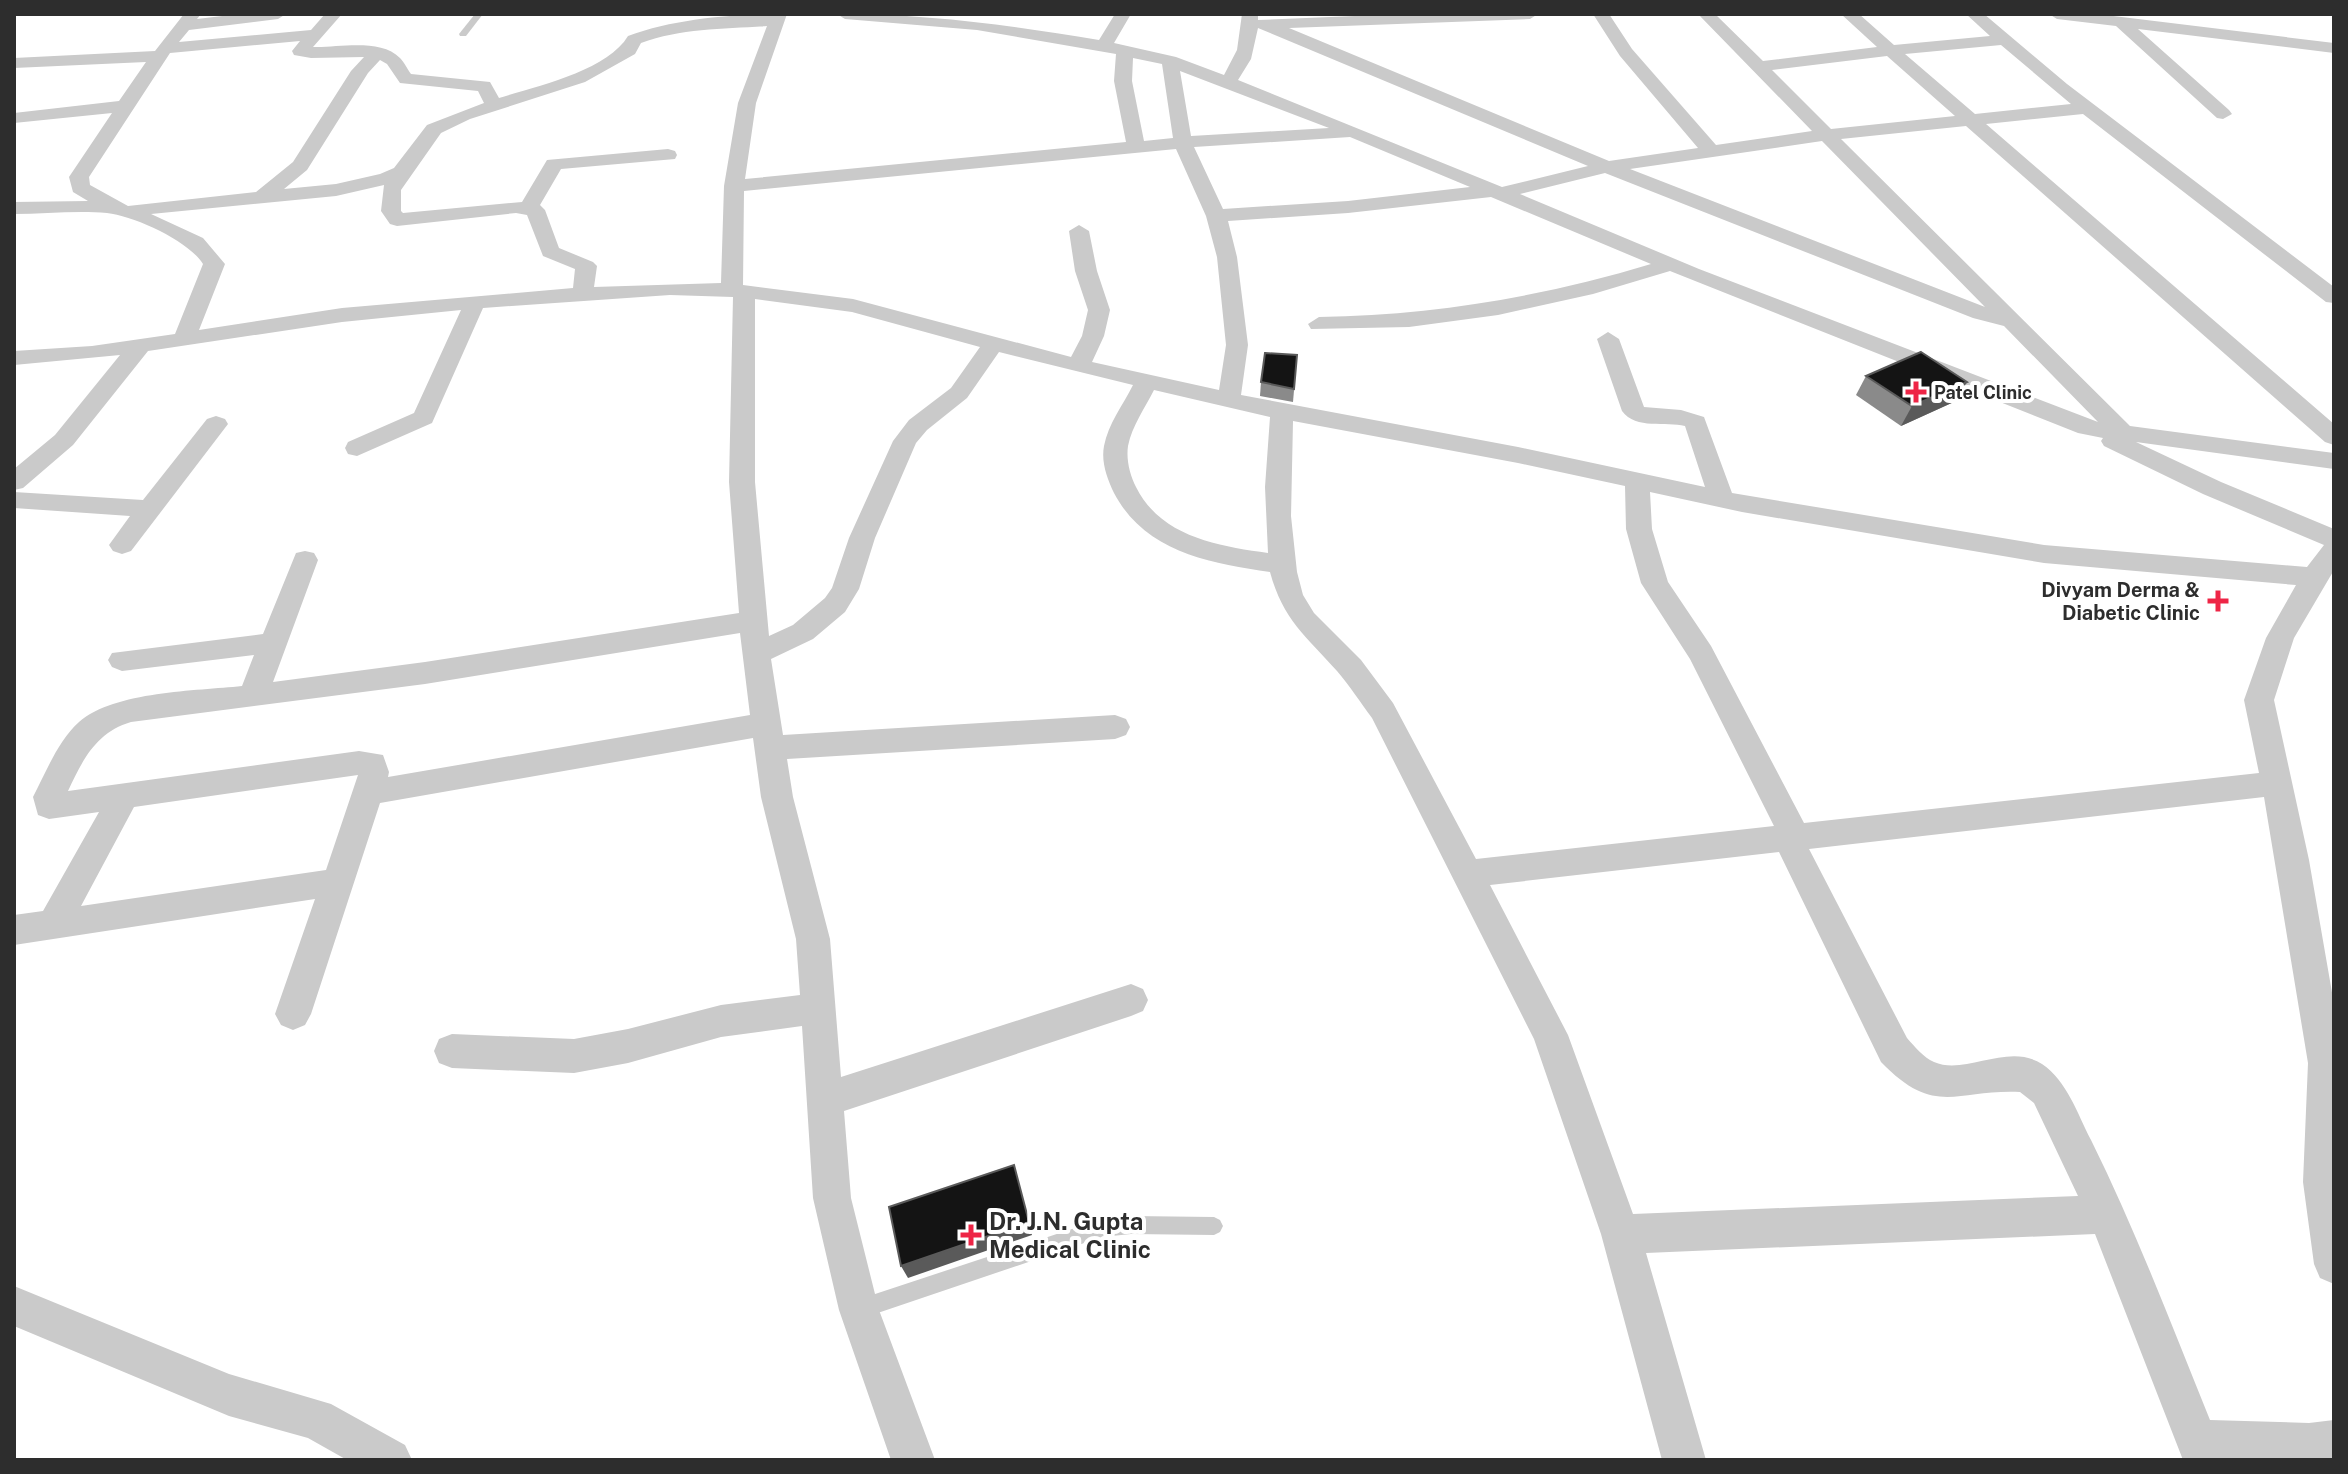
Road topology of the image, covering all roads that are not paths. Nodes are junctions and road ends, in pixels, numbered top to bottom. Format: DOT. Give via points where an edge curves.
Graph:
graph roads {
  1 [pos="278,14"];
  2 [pos="334,14"];
  3 [pos="479,14"];
  4 [pos="647,14"];
  5 [pos="845,14"];
  6 [pos="1123,14"];
  7 [pos="1530,14"];
  8 [pos="1601,14"];
  9 [pos="1706,14"];
  10 [pos="1849,14"];
  11 [pos="1974,14"];
  12 [pos="2057,14"];
  13 [pos="1434,16"];
  14 [pos="778,17"];
  15 [pos="187,20"];
  16 [pos="1255,21"];
  17 [pos="2274,23"];
  18 [pos="2123,24"];
  19 [pos="316,34"];
  20 [pos="463,34"];
  21 [pos="634,40"];
  22 [pos="2004,40"];
  23 [pos="2286,42"];
  24 [pos="2325,47"];
  25 [pos="1114,48"];
  26 [pos="1891,51"];
  27 [pos="162,52"];
  28 [pos="376,54"];
  29 [pos="2334,59"];
  30 [pos="1170,61"];
  31 [pos="14,63"];
  32 [pos="1758,67"];
  33 [pos="1228,81"];
  34 [pos="494,105"];
  35 [pos="124,106"];
  36 [pos="2087,108"];
  37 [pos="2223,114"];
  38 [pos="14,118"];
  39 [pos="1968,119"];
  40 [pos="1355,132"];
  41 [pos="1826,135"];
  42 [pos="1183,143"];
  43 [pos="1136,147"];
  44 [pos="1711,152"];
  45 [pos="668,155"];
  46 [pos="1607,167"];
  47 [pos="401,172"];
  48 [pos="734,186"];
  49 [pos="1497,192"];
  50 [pos="260,199"];
  51 [pos="529,207"];
  52 [pos="14,208"];
  53 [pos="118,209"];
  54 [pos="1216,216"];
  55 [pos="1079,231"];
  56 [pos="1672,264"];
  57 [pos="738,291"];
  58 [pos="583,294"];
  59 [pos="2334,297"];
  60 [pos="475,302"];
  61 [pos="2007,320"];
  62 [pos="1319,324"];
  63 [pos="184,339"];
  64 [pos="1608,339"];
  65 [pos="994,343"];
  66 [pos="140,346"];
  67 [pos="14,358"];
  68 [pos="1078,366"];
  69 [pos="1147,381"];
  70 [pos="1229,400"];
  71 [pos="1282,412"];
  72 [pos="216,424"];
  73 [pos="2087,428"];
  74 [pos="2124,434"];
  75 [pos="2334,437"];
  76 [pos="357,448"];
  77 [pos="2334,461"];
  78 [pos="1637,481"];
  79 [pos="14,482"];
  80 [pos="1721,499"];
  81 [pos="14,500"];
  82 [pos="149,509"];
  83 [pos="2334,539"];
  84 [pos="122,545"];
  85 [pos="305,560"];
  86 [pos="2324,564"];
  87 [pos="1283,565"];
  88 [pos="754,621"];
  89 [pos="271,643"];
  90 [pos="756,654"];
  91 [pos="122,660"];
  92 [pos="253,695"];
  93 [pos="1115,727"];
  94 [pos="767,736"];
  95 [pos="2276,783"];
  96 [pos="368,793"];
  97 [pos="123,797"];
  98 [pos="1792,839"];
  99 [pos="1469,874"];
  100 [pos="338,882"];
  101 [pos="54,923"];
  102 [pos="14,930"];
  103 [pos="1131,1000"];
  104 [pos="819,1008"];
  105 [pos="293,1014"];
  106 [pos="452,1051"];
  107 [pos="826,1099"];
  108 [pos="2107,1214"];
  109 [pos="1214,1226"];
  110 [pos="1621,1234"];
  111 [pos="2334,1264"];
  112 [pos="14,1306"];
  113 [pos="859,1310"];
  114 [pos="2334,1442"];
  115 [pos="2201,1450"];
  116 [pos="390,1460"];
  117 [pos="913,1460"];
  118 [pos="1684,1460"];
  1 -- 15 [label="street"];
  2 -- 19 [label="street"];
  3 -- 20 [label="lane"];
  4 -- 21 [label="street"];
  5 -- 25 [label="street" via="977,25"];
  6 -- 25 [label="street"];
  7 -- 13 [label="street"];
  8 -- 44 [label="street" via="1626,52"];
  9 -- 32 [label="street"];
  10 -- 26 [label="street"];
  11 -- 22 [label="street"];
  12 -- 18 [label="street"];
  13 -- 16 [label="street"];
  14 -- 21 [label="street" via="663,30"];
  14 -- 48 [label="street" via="747,103"];
  15 -- 27 [label="street"];
  16 -- 33 [label="street" via="1240,69"];
  16 -- 46 [label="street"];
  17 -- 23 [label="street"];
  18 -- 23 [label="street"];
  18 -- 37 [label="street"];
  19 -- 27 [label="street"];
  19 -- 28 [label="street" via="301,52"];
  21 -- 34 [label="street" via="629,50 579,78"];
  22 -- 26 [label="street"];
  22 -- 36 [label="street"];
  23 -- 24 [label="street"];
  24 -- 29 [label="street"];
  25 -- 30 [label="street"];
  25 -- 43 [label="street"];
  26 -- 32 [label="street"];
  26 -- 39 [label="street"];
  27 -- 31 [label="street"];
  27 -- 35 [label="street"];
  28 -- 34 [label="street" via="393,61 406,79 484,86"];
  28 -- 50 [label="street" via="300,166"];
  30 -- 33 [label="street"];
  30 -- 42 [label="street"];
  32 -- 41 [label="street"];
  33 -- 40 [label="street"];
  34 -- 47 [label="street" via="434,129"];
  35 -- 38 [label="street"];
  35 -- 53 [label="street" via="79,177 80,188"];
  36 -- 39 [label="street"];
  36 -- 59 [label="street"];
  39 -- 41 [label="street"];
  39 -- 75 [label="street"];
  40 -- 42 [label="street"];
  40 -- 49 [label="street"];
  41 -- 44 [label="street"];
  41 -- 61 [label="street"];
  42 -- 43 [label="street"];
  42 -- 54 [label="street"];
  43 -- 48 [label="street"];
  44 -- 46 [label="street"];
  45 -- 51 [label="street" via="554,164"];
  46 -- 49 [label="street"];
  46 -- 61 [label="street"];
  47 -- 50 [label="street" via="336,190"];
  47 -- 51 [label="street" via="391,190 391,211 397,220"];
  48 -- 57 [label="street"];
  49 -- 54 [label="street"];
  49 -- 56 [label="street"];
  50 -- 53 [label="street"];
  51 -- 58 [label="street" via="538,215 550,252 586,266"];
  52 -- 53 [label="street"];
  53 -- 63 [label="street" via="161,224 208,250 214,264"];
  54 -- 70 [label="street" via="1227,257 1237,345"];
  55 -- 68 [label="street" via="1099,310"];
  56 -- 62 [label="street" via="1531,303 1390,323"];
  56 -- 73 [label="street"];
  57 -- 58 [label="street"];
  57 -- 65 [label="street" via="853,306"];
  57 -- 88 [label="street" via="742,482"];
  58 -- 60 [label="street"];
  60 -- 63 [label="street"];
  60 -- 76 [label="street" via="424,418"];
  61 -- 74 [label="street"];
  63 -- 66 [label="street"];
  64 -- 80 [label="street" via="1634,411 1696,422"];
  65 -- 68 [label="street"];
  65 -- 90 [label="street" via="959,393 905,441 835,605 803,632"];
  66 -- 67 [label="street"];
  66 -- 79 [label="street" via="64,440"];
  68 -- 69 [label="street"];
  69 -- 70 [label="street"];
  69 -- 87 [label="street" via="1117,442 1124,491 1138,514 1159,533 1185,544"];
  70 -- 71 [label="street"];
  71 -- 78 [label="street"];
  71 -- 87 [label="street" via="1278,461"];
  72 -- 82 [label="street"];
  73 -- 74 [label="street"];
  73 -- 83 [label="street"];
  74 -- 77 [label="street"];
  78 -- 80 [label="street"];
  78 -- 98 [label="street" via="1639,529 1655,583 1730,706"];
  80 -- 86 [label="street" via="2044,554"];
  81 -- 82 [label="street"];
  82 -- 84 [label="street"];
  85 -- 89 [label="street"];
  86 -- 95 [label="street" via="2280,638 2259,700"];
  87 -- 99 [label="street" via="1288,594 1383,711"];
  88 -- 90 [label="street"];
  88 -- 92 [label="street"];
  89 -- 91 [label="street"];
  89 -- 92 [label="street"];
  90 -- 94 [label="street"];
  92 -- 97 [label="street" via="103,719 81,737 47,801 52,806"];
  93 -- 94 [label="street"];
  94 -- 96 [label="street"];
  94 -- 104 [label="street" via="813,939"];
  95 -- 98 [label="street"];
  95 -- 111 [label="street" via="2326,1063 2322,1182"];
  96 -- 97 [label="street" via="374,767 368,762"];
  96 -- 100 [label="street"];
  97 -- 101 [label="street"];
  98 -- 99 [label="street"];
  98 -- 108 [label="street" via="1907,1067 1931,1082 2016,1074 2037,1081 2056,1106"];
  99 -- 110 [label="street" via="1550,1035"];
  100 -- 101 [label="street"];
  100 -- 105 [label="street"];
  101 -- 102 [label="street"];
  103 -- 107 [label="street"];
  104 -- 106 [label="street" via="721,1021 574,1056"];
  104 -- 107 [label="street"];
  107 -- 113 [label="street" via="832,1198"];
  108 -- 110 [label="street"];
  108 -- 115 [label="street"];
  109 -- 113 [label="lane" via="1102,1228"];
  110 -- 118 [label="street"];
  112 -- 116 [label="street" via="229,1395 316,1419"];
  113 -- 117 [label="street"];
  114 -- 115 [label="street"];
}
